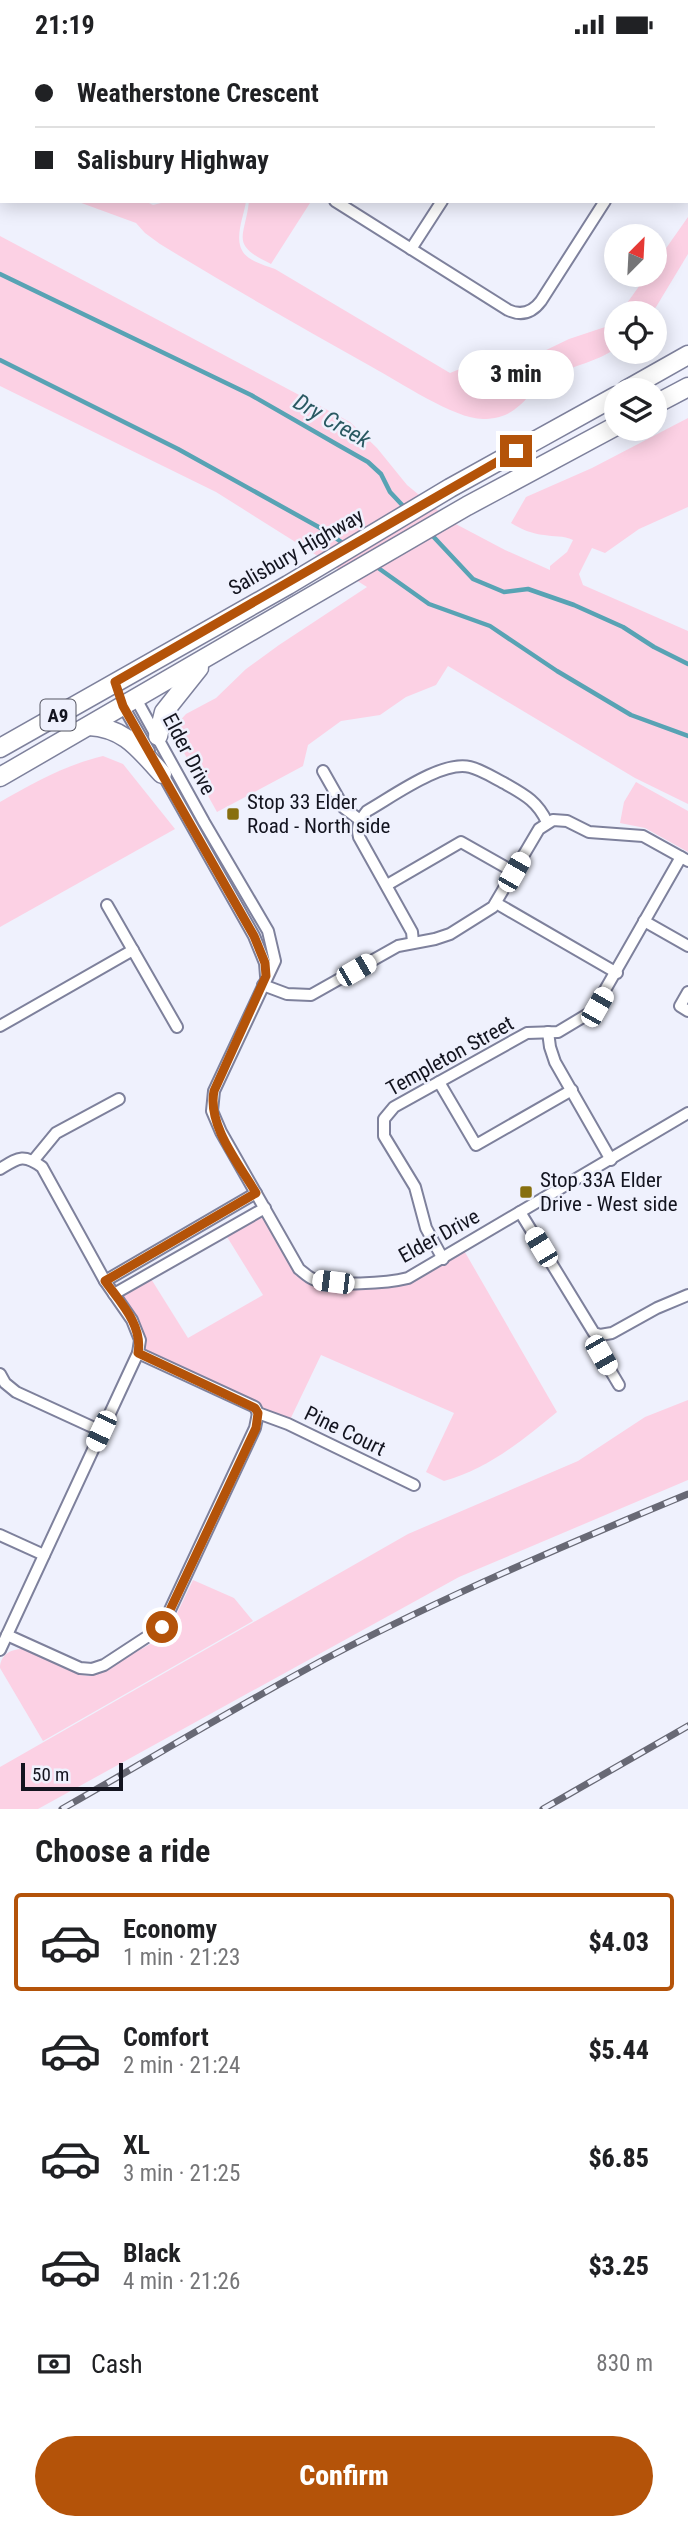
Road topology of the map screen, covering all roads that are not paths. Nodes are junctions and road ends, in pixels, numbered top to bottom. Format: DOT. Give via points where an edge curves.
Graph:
graph roads {
  1 [pos="338,203"];
  2 [pos="441,203"];
  3 [pos="604,203"];
  4 [pos="411,249"];
  5 [pos="688,355"];
  6 [pos="647,378"];
  7 [pos="688,387"];
  8 [pos="667,398"];
  9 [pos="604,403"];
  10 [pos="604,432"];
  11 [pos="205,660"];
  12 [pos="115,682"];
  13 [pos="130,703"];
  14 [pos="89,726"];
  15 [pos="158,736"];
  16 [pos="0,748"];
  17 [pos="323,771"];
  18 [pos="162,774"];
  19 [pos="0,777"];
  20 [pos="360,820"];
  21 [pos="547,822"];
  22 [pos="684,859"];
  23 [pos="514,872"];
  24 [pos="387,885"];
  25 [pos="496,903"];
  26 [pos="107,905"];
  27 [pos="644,921"];
  28 [pos="413,942"];
  29 [pos="688,946"];
  30 [pos="133,950"];
  31 [pos="617,973"];
  32 [pos="265,980"];
  33 [pos="688,992"];
  34 [pos="688,1011"];
  35 [pos="0,1026"];
  36 [pos="177,1027"];
  37 [pos="548,1032"];
  38 [pos="439,1082"];
  39 [pos="572,1090"];
  40 [pos="119,1099"];
  41 [pos="687,1115"];
  42 [pos="611,1160"];
  43 [pos="33,1161"];
  44 [pos="0,1169"];
  45 [pos="256,1193"];
  46 [pos="265,1208"];
  47 [pos="520,1212"];
  48 [pos="443,1259"];
  49 [pos="105,1281"];
  50 [pos="114,1294"];
  51 [pos="688,1295"];
  52 [pos="600,1335"];
  53 [pos="138,1353"];
  54 [pos="0,1374"];
  55 [pos="619,1385"];
  56 [pos="258,1413"];
  57 [pos="101,1431"];
  58 [pos="414,1485"];
  59 [pos="0,1535"];
  60 [pos="44,1555"];
  61 [pos="7,1635"];
  62 [pos="0,1650"];
  1 -- 4 [label="street"];
  2 -- 4 [label="street"];
  3 -- 4 [label="street" via="541,301 526,313 508,310"];
  5 -- 6 [label="highway"];
  7 -- 8 [label="highway"];
  9 -- 12 [label="highway, Salisbury Highway / A9"];
  10 -- 11 [label="highway, A9" via="467,506"];
  11 -- 13 [label="highway, A9"];
  11 -- 15 [label="highway" via="169,704"];
  12 -- 13 [label="highway"];
  12 -- 16 [label="highway, Salisbury Highway / A9"];
  13 -- 14 [label="highway, A9"];
  13 -- 15 [label="street, Elder Drive"];
  13 -- 18 [label="street, Elder Drive"];
  14 -- 18 [label="highway" via="123,735"];
  14 -- 19 [label="highway, A9"];
  15 -- 32 [label="street, Elder Drive" via="268,931 275,961"];
  17 -- 20 [label="street" via="344,808"];
  18 -- 32 [label="street, Elder Drive" via="254,936 265,963"];
  20 -- 21 [label="street" via="439,771 460,766 478,770 529,798"];
  20 -- 24 [label="street" via="359,837"];
  21 -- 22 [label="street" via="560,819 589,832 643,836"];
  21 -- 23 [label="street"];
  22 -- 27 [label="street, Templeton Street"];
  23 -- 24 [label="street" via="461,842"];
  23 -- 25 [label="street"];
  24 -- 28 [label="street"];
  25 -- 28 [label="street" via="450,934"];
  25 -- 31 [label="street"];
  26 -- 30 [label="street"];
  27 -- 29 [label="street"];
  27 -- 31 [label="street, Templeton Street"];
  28 -- 32 [label="street" via="311,995 287,994"];
  30 -- 35 [label="street"];
  30 -- 36 [label="street"];
  31 -- 37 [label="street, Templeton Street" via="593,1011 564,1030"];
  32 -- 45 [label="street, Elder Drive" via="212,1101 215,1121"];
  33 -- 34 [label="street" via="680,1006"];
  37 -- 38 [label="street, Templeton Street" via="527,1033"];
  37 -- 39 [label="street" via="555,1062"];
  38 -- 39 [label="street" via="476,1145"];
  38 -- 48 [label="street, Templeton Street" via="394,1107 382,1128 415,1188 426,1228"];
  39 -- 42 [label="street"];
  40 -- 43 [label="street" via="56,1133"];
  41 -- 42 [label="street, Elder Drive"];
  42 -- 47 [label="street, Elder Drive"];
  43 -- 44 [label="street" via="17,1158"];
  43 -- 49 [label="street" via="42,1167"];
  45 -- 46 [label="street, Elder Drive"];
  45 -- 49 [label="street"];
  46 -- 48 [label="street, Elder Drive" via="299,1269 313,1279 391,1282"];
  46 -- 50 [label="street"];
  47 -- 48 [label="street, Elder Drive"];
  47 -- 52 [label="street" via="589,1329"];
  49 -- 50 [label="street"];
  50 -- 53 [label="street" via="132,1320 140,1340"];
  51 -- 52 [label="street"];
  52 -- 55 [label="street" via="597,1348"];
  53 -- 56 [label="street, Pine Court"];
  53 -- 57 [label="street"];
  54 -- 57 [label="street" via="16,1392"];
  56 -- 58 [label="street, Pine Court"];
  56 -- 61 [label="street" via="256,1428 162,1627 92,1669 80,1668"];
  57 -- 60 [label="street"];
  59 -- 60 [label="street"];
  60 -- 61 [label="street"];
  61 -- 62 [label="street"];
}
